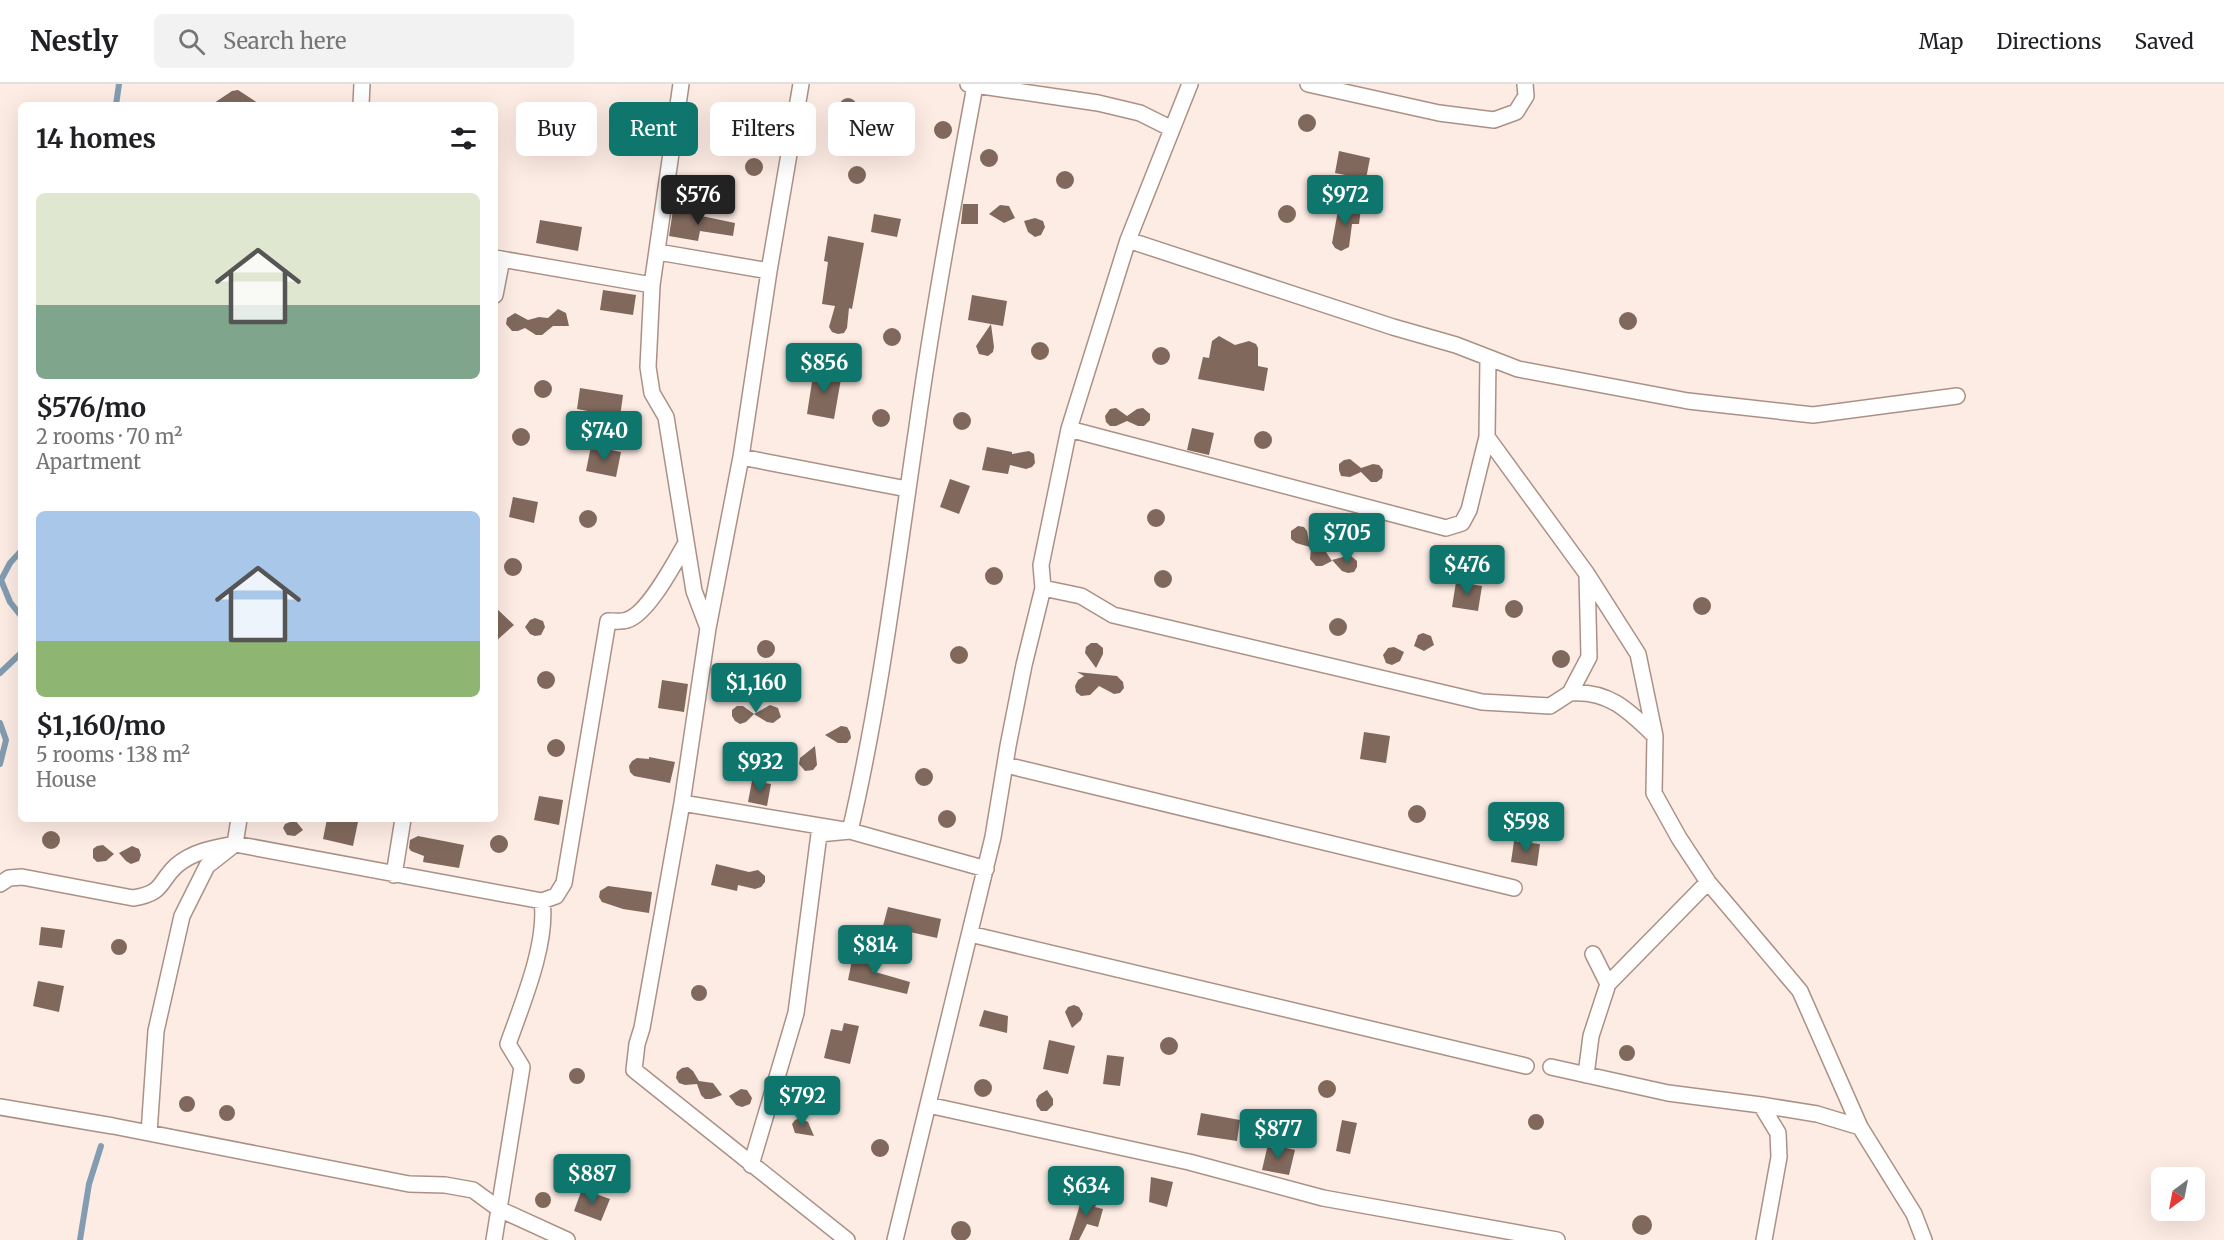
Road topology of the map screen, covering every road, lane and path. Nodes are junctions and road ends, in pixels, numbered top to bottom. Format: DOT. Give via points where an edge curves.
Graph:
graph roads {
  1 [pos="362,84"];
  2 [pos="681,84"];
  3 [pos="801,84"];
  4 [pos="1190,84"];
  5 [pos="1308,84"];
  6 [pos="1525,84"];
  7 [pos="971,85"];
  8 [pos="1010,88"];
  9 [pos="361,102"];
  10 [pos="1172,129"];
  11 [pos="1128,240"];
  12 [pos="658,252"];
  13 [pos="498,258"];
  14 [pos="769,271"];
  15 [pos="652,285"];
  16 [pos="1488,357"];
  17 [pos="1958,396"];
  18 [pos="1069,429"];
  19 [pos="1487,437"];
  20 [pos="741,457"];
  21 [pos="908,489"];
  22 [pos="686,543"];
  23 [pos="1587,574"];
  24 [pos="1042,588"];
  25 [pos="708,628"];
  26 [pos="1570,693"];
  27 [pos="1655,736"];
  28 [pos="1006,765"];
  29 [pos="682,802"];
  30 [pos="239,822"];
  31 [pos="403,822"];
  32 [pos="850,831"];
  33 [pos="235,844"];
  34 [pos="986,868"];
  35 [pos="394,875"];
  36 [pos="1708,882"];
  37 [pos="0,884"];
  38 [pos="1514,888"];
  39 [pos="542,901"];
  40 [pos="970,934"];
  41 [pos="1593,954"];
  42 [pos="1608,984"];
  43 [pos="1526,1066"];
  44 [pos="1551,1067"];
  45 [pos="1586,1075"];
  46 [pos="928,1105"];
  47 [pos="1761,1105"];
  48 [pos="0,1107"];
  49 [pos="1860,1127"];
  50 [pos="149,1133"];
  51 [pos="751,1165"];
  52 [pos="499,1209"];
  53 [pos="494,1240"];
  54 [pos="567,1240"];
  55 [pos="847,1240"];
  56 [pos="895,1240"];
  57 [pos="1557,1240"];
  58 [pos="1764,1240"];
  59 [pos="1924,1240"];
  1 -- 9 [label="street"];
  2 -- 12 [label="street"];
  3 -- 14 [label="street"];
  4 -- 10 [label="street"];
  5 -- 6 [label="street" via="1439,113 1494,120 1516,112 1526,96"];
  7 -- 8 [label="street"];
  7 -- 21 [label="street"];
  8 -- 10 [label="street" via="1140,113"];
  10 -- 11 [label="street"];
  11 -- 16 [label="street"];
  11 -- 18 [label="street"];
  12 -- 14 [label="street"];
  12 -- 15 [label="street"];
  13 -- 15 [label="street"];
  14 -- 20 [label="street"];
  15 -- 22 [label="street" via="648,367 652,393 666,417"];
  16 -- 17 [label="street" via="1518,369 1688,401 1813,416"];
  16 -- 19 [label="street"];
  18 -- 19 [label="street" via="1446,528 1462,523 1468,510"];
  18 -- 24 [label="street" via="1041,566"];
  19 -- 23 [label="street"];
  20 -- 21 [label="street"];
  20 -- 25 [label="street"];
  21 -- 32 [label="street" via="881,672"];
  22 -- 25 [label="street" via="694,591"];
  22 -- 39 [label="street" via="647,606 628,620 608,621 564,883 556,896"];
  23 -- 26 [label="street" via="1588,657"];
  23 -- 27 [label="street" via="1638,654"];
  24 -- 26 [label="street" via="1081,596 1113,615 1482,702 1550,706"];
  24 -- 28 [label="street"];
  25 -- 29 [label="street"];
  26 -- 27 [label="street" via="1604,696 1630,712"];
  27 -- 36 [label="street" via="1654,793"];
  28 -- 34 [label="street"];
  28 -- 38 [label="street"];
  29 -- 32 [label="street"];
  29 -- 51 [label="street" via="634,1070"];
  30 -- 33 [label="street"];
  31 -- 35 [label="street"];
  32 -- 34 [label="street"];
  32 -- 51 [label="street" via="819,834 796,1013"];
  33 -- 35 [label="street"];
  33 -- 37 [label="street" via="191,856 176,866 158,890 146,896 133,898 22,877"];
  33 -- 50 [label="street" via="207,866 182,916 156,1031"];
  34 -- 40 [label="street"];
  35 -- 39 [label="street"];
  36 -- 42 [label="street"];
  36 -- 49 [label="street" via="1800,991"];
  39 -- 52 [label="street" via="544,918 530,981 508,1044 522,1067"];
  40 -- 43 [label="street"];
  40 -- 46 [label="street"];
  41 -- 42 [label="street"];
  42 -- 45 [label="street" via="1592,1036"];
  44 -- 45 [label="street"];
  45 -- 47 [label="street" via="1668,1093"];
  46 -- 56 [label="street"];
  46 -- 57 [label="street" via="1189,1162 1323,1198"];
  47 -- 49 [label="street" via="1817,1114"];
  47 -- 58 [label="street" via="1778,1133 1779,1157"];
  48 -- 50 [label="street"];
  49 -- 59 [label="street" via="1914,1214"];
  50 -- 52 [label="street" via="409,1184 473,1190"];
  51 -- 55 [label="street"];
  52 -- 53 [label="street"];
  52 -- 54 [label="street"];
}
